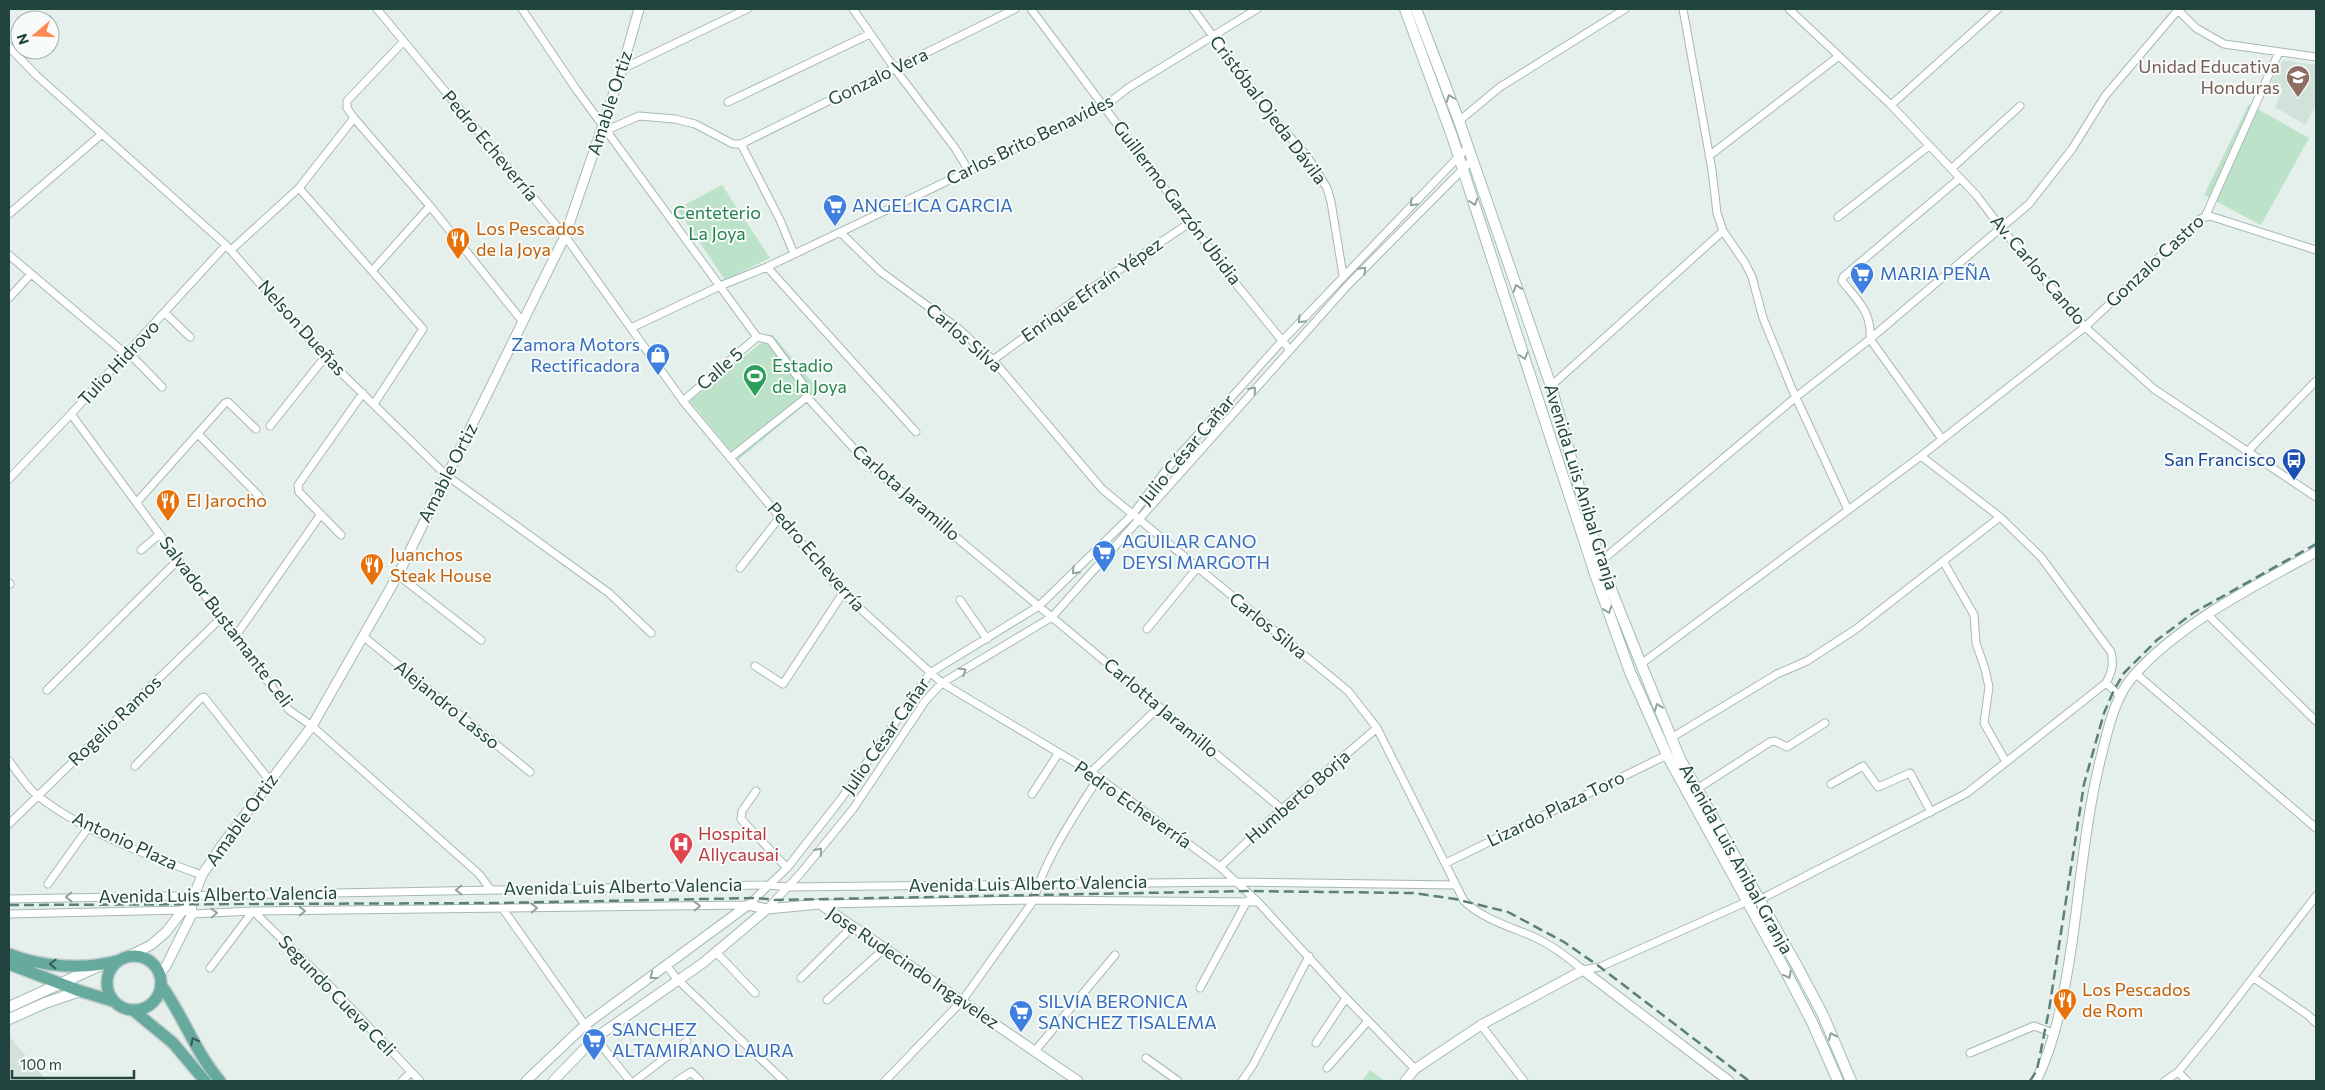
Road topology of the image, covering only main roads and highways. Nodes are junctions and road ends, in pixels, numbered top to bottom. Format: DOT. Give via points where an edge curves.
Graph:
graph roads {
  1 [pos="1405,9"];
  2 [pos="1416,9"];
  3 [pos="9,954"];
  4 [pos="117,961"];
  5 [pos="9,964"];
  6 [pos="100,966"];
  7 [pos="160,980"];
  8 [pos="58,983"];
  9 [pos="80,991"];
  10 [pos="113,1001"];
  11 [pos="9,1007"];
  12 [pos="133,1010"];
  13 [pos="9,1019"];
  14 [pos="205,1081"];
  15 [pos="220,1081"];
  16 [pos="1838,1081"];
  17 [pos="1851,1081"];
  1 -- 16 [label="main road, Avenida Luis Anibal Granja, one-way" via="1459,155 1630,672 1667,755 1808,1014"];
  17 -- 2 [label="main road, Avenida Luis Anibal Granja, one-way" via="1823,1016 1671,738 1640,664 1600,562 1551,386 1468,146"];
  6 -- 3 [label="main road, one-way" via="45,964"];
  4 -- 6 [label="main road"];
  4 -- 7 [label="main road" via="139,956 148,960"];
  4 -- 10 [label="main road" via="107,976"];
  5 -- 8 [label="main road"];
  6 -- 8 [label="main road"];
  7 -- 12 [label="main road" via="158,994 152,1003"];
  15 -- 7 [label="main road, one-way" via="199,1052"];
  8 -- 9 [label="main road"];
  8 -- 11 [label="main road"];
  9 -- 10 [label="main road"];
  9 -- 13 [label="main road"];
  10 -- 12 [label="main road"];
  12 -- 14 [label="main road" via="173,1043"];
}
